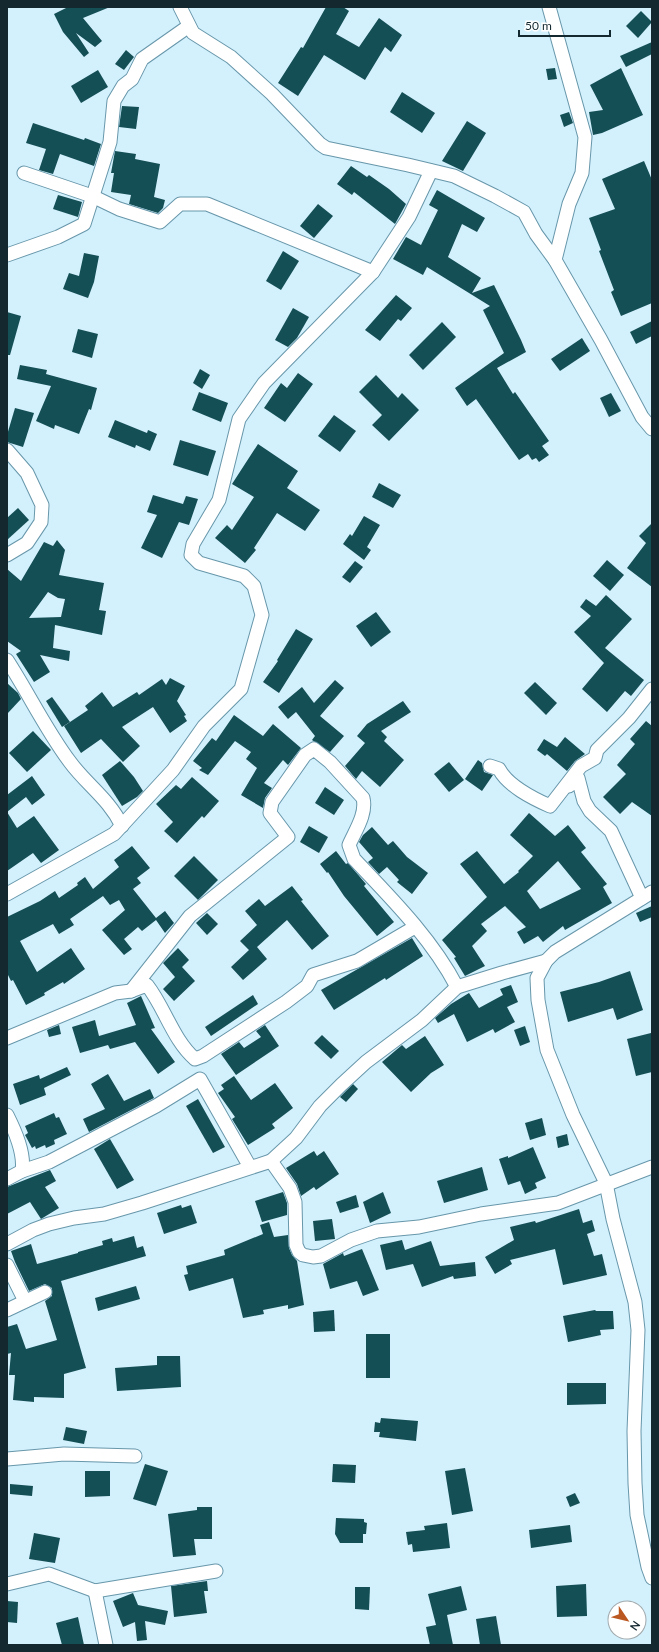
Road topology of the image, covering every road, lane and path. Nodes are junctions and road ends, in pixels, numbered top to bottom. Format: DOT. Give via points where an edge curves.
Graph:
graph roads {
  1 [pos="180,7"];
  2 [pos="549,7"];
  3 [pos="189,26"];
  4 [pos="431,171"];
  5 [pos="24,173"];
  6 [pos="92,196"];
  7 [pos="7,255"];
  8 [pos="554,260"];
  9 [pos="373,272"];
  10 [pos="652,429"];
  11 [pos="7,450"];
  12 [pos="7,555"];
  13 [pos="7,660"];
  14 [pos="652,689"];
  15 [pos="490,766"];
  16 [pos="550,806"];
  17 [pos="114,810"];
  18 [pos="135,814"];
  19 [pos="122,826"];
  20 [pos="7,894"];
  21 [pos="647,895"];
  22 [pos="415,927"];
  23 [pos="546,962"];
  24 [pos="457,988"];
  25 [pos="131,991"];
  26 [pos="7,1038"];
  27 [pos="7,1115"];
  28 [pos="272,1161"];
  29 [pos="652,1166"];
  30 [pos="250,1167"];
  31 [pos="22,1171"];
  32 [pos="7,1179"];
  33 [pos="606,1184"];
  34 [pos="7,1244"];
  35 [pos="7,1265"];
  36 [pos="45,1292"];
  37 [pos="25,1301"];
  38 [pos="7,1310"];
  39 [pos="135,1456"];
  40 [pos="7,1459"];
  41 [pos="216,1571"];
  42 [pos="652,1578"];
  43 [pos="7,1584"];
  44 [pos="95,1591"];
  45 [pos="106,1645"];
  1 -- 3 [label="street"];
  2 -- 8 [label="street" via="585,138 582,173 569,204"];
  3 -- 4 [label="street" via="192,33 231,57 326,148"];
  3 -- 6 [label="street" via="142,59 132,79 123,86 114,101 110,142"];
  4 -- 8 [label="street" via="454,176 524,212"];
  4 -- 9 [label="street" via="409,216"];
  5 -- 6 [label="street"];
  6 -- 7 [label="street" via="84,224 58,237"];
  6 -- 9 [label="street" via="119,209 160,222 180,204 207,204"];
  8 -- 10 [label="street" via="642,417"];
  9 -- 18 [label="street" via="264,383 239,419 219,500 193,544 191,555 199,563 244,576 254,586 262,615 241,689 204,726 173,770"];
  11 -- 12 [label="street" via="27,473 42,505 42,522 27,543"];
  13 -- 17 [label="street" via="62,751 78,773"];
  14 -- 16 [label="street" via="597,750 595,758 581,766"];
  15 -- 16 [label="street" via="499,769 503,777 535,800"];
  16 -- 21 [label="street" via="578,778 584,801 590,811 611,832"];
  17 -- 18 [label="street"];
  17 -- 19 [label="street"];
  18 -- 19 [label="street"];
  19 -- 20 [label="street" via="114,834"];
  21 -- 23 [label="street" via="555,952"];
  22 -- 24 [label="street" via="445,963"];
  22 -- 25 [label="street" via="357,961 313,975 307,986 286,1002 195,1059 180,1040 147,985"];
  22 -- 25 [label="street" via="354,859 348,845 362,817 365,805 363,798 330,762 314,749 305,755 272,802 270,812 288,837 190,916"];
  23 -- 24 [label="street" via="502,972"];
  23 -- 33 [label="street" via="537,978 538,1000 547,1050 573,1115"];
  24 -- 28 [label="street" via="422,1020 366,1062 341,1085 320,1106 296,1138"];
  25 -- 26 [label="street" via="115,993"];
  27 -- 31 [label="street" via="23,1161"];
  28 -- 30 [label="street"];
  28 -- 33 [label="street" via="290,1188 295,1202 298,1252 313,1257 321,1256 351,1240 377,1231 419,1227 481,1214 558,1203"];
  29 -- 33 [label="street"];
  30 -- 31 [label="street" via="200,1079 156,1106 49,1162"];
  30 -- 34 [label="street" via="104,1214 48,1224"];
  31 -- 32 [label="street"];
  33 -- 42 [label="street" via="635,1302 638,1344 634,1431 635,1483 637,1515"];
  35 -- 37 [label="street"];
  36 -- 37 [label="street"];
  37 -- 38 [label="street"];
  39 -- 40 [label="street" via="64,1454"];
  41 -- 44 [label="street"];
  43 -- 44 [label="street" via="49,1574"];
  44 -- 45 [label="street"];
}
